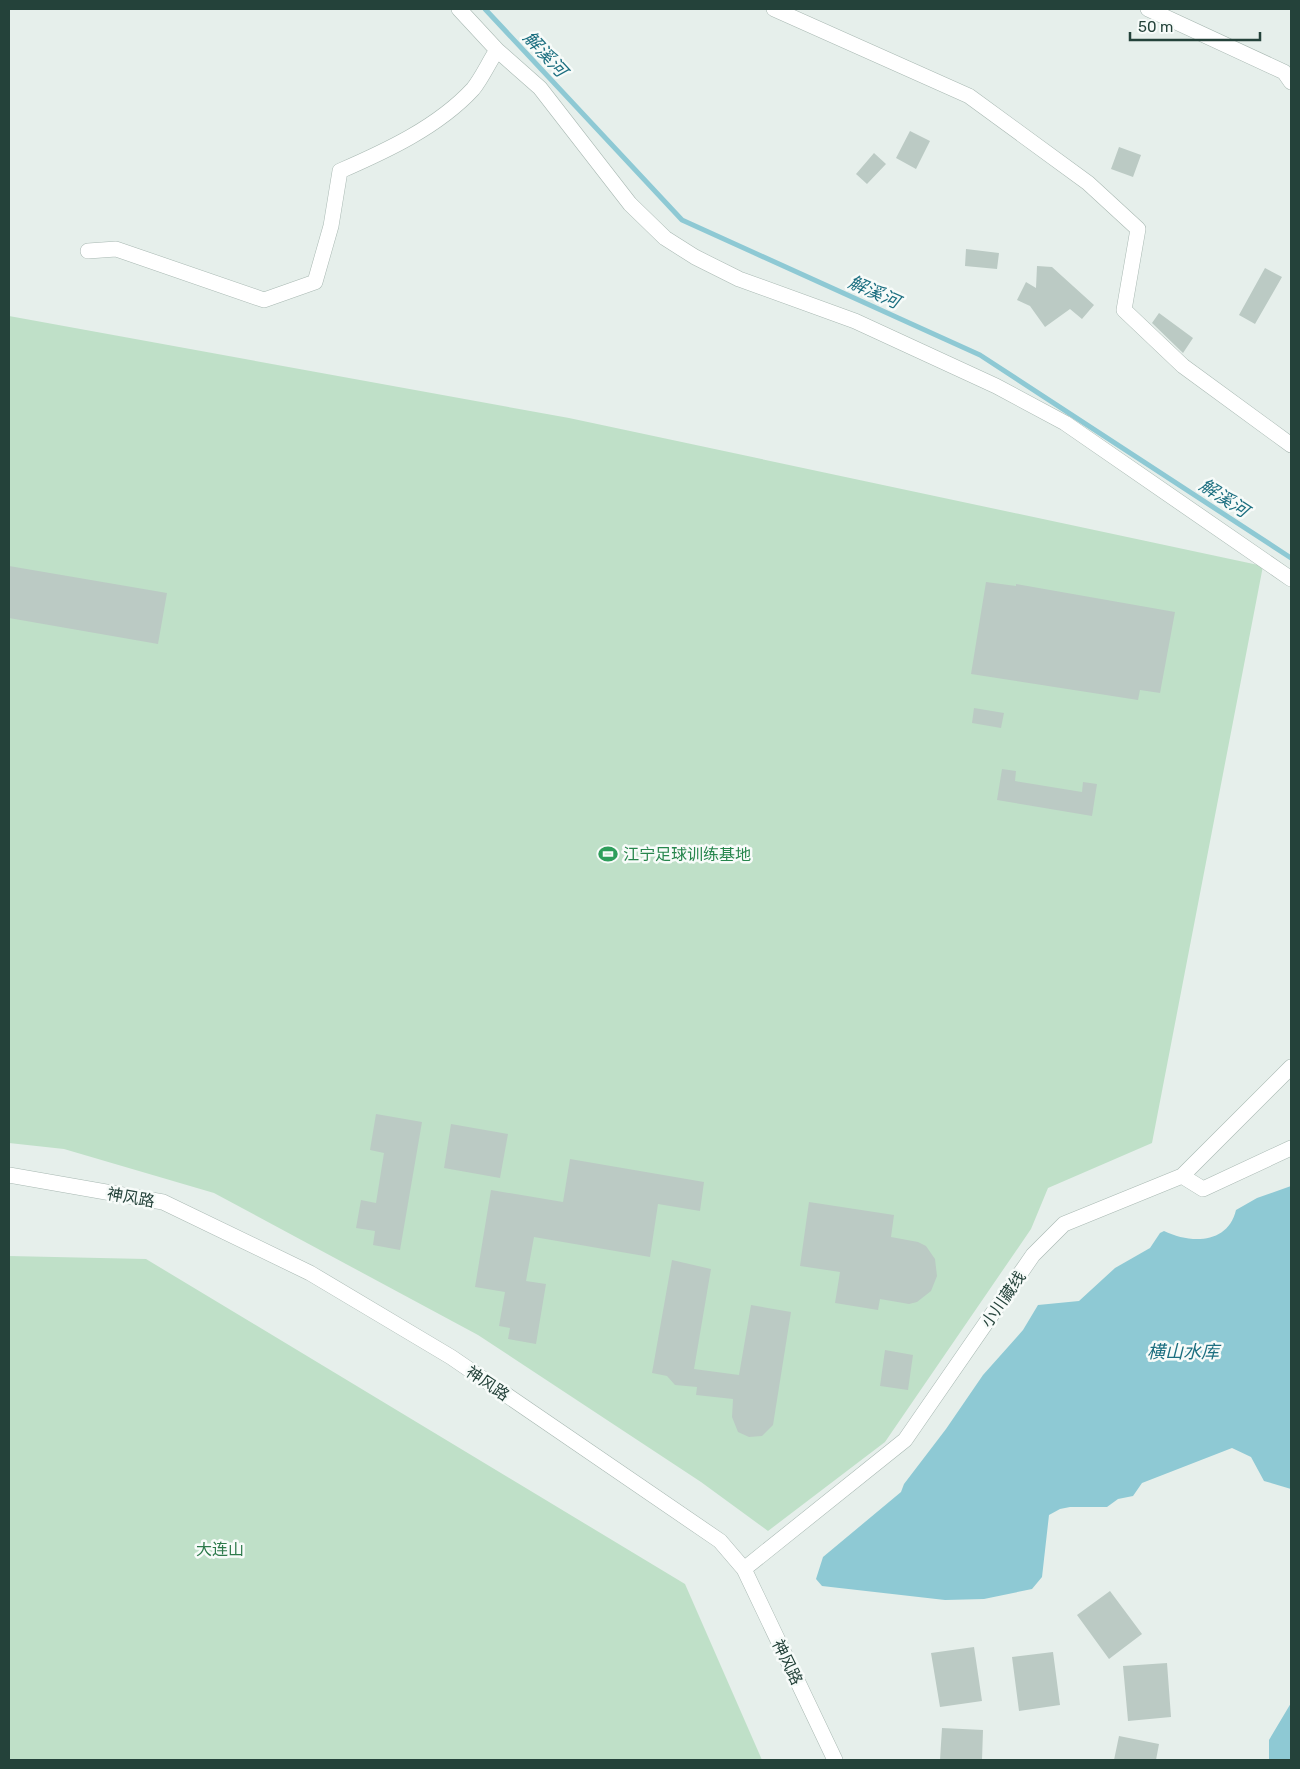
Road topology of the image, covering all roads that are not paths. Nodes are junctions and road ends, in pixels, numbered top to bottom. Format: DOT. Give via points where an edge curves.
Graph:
graph roads {
  1 [pos="459,9"];
  2 [pos="774,9"];
  3 [pos="1148,9"];
  4 [pos="497,50"];
  5 [pos="1291,82"];
  6 [pos="88,251"];
  7 [pos="1291,445"];
  8 [pos="1291,579"];
  9 [pos="1291,1067"];
  10 [pos="1291,1148"];
  11 [pos="9,1176"];
  12 [pos="1182,1176"];
  13 [pos="744,1569"];
  14 [pos="835,1760"];
  1 -- 4 [label="street"];
  2 -- 7 [label="street" via="969,96 1088,184 1138,229 1124,310 1183,366"];
  3 -- 5 [label="street" via="1284,72"];
  4 -- 6 [label="street" via="473,88 436,121 377,155 340,171 331,226 315,282 264,300 116,249"];
  4 -- 8 [label="street" via="540,88 630,204 665,238 695,257 740,278 855,321 996,386 1065,423"];
  9 -- 12 [label="street, 小川藏线"];
  10 -- 12 [label="street" via="1203,1189"];
  11 -- 13 [label="street, 神风路" via="163,1202 310,1273 468,1368 720,1541"];
  12 -- 13 [label="street, 小川藏线" via="1064,1224 1033,1255 905,1440"];
  13 -- 14 [label="street, 神风路"];
}
